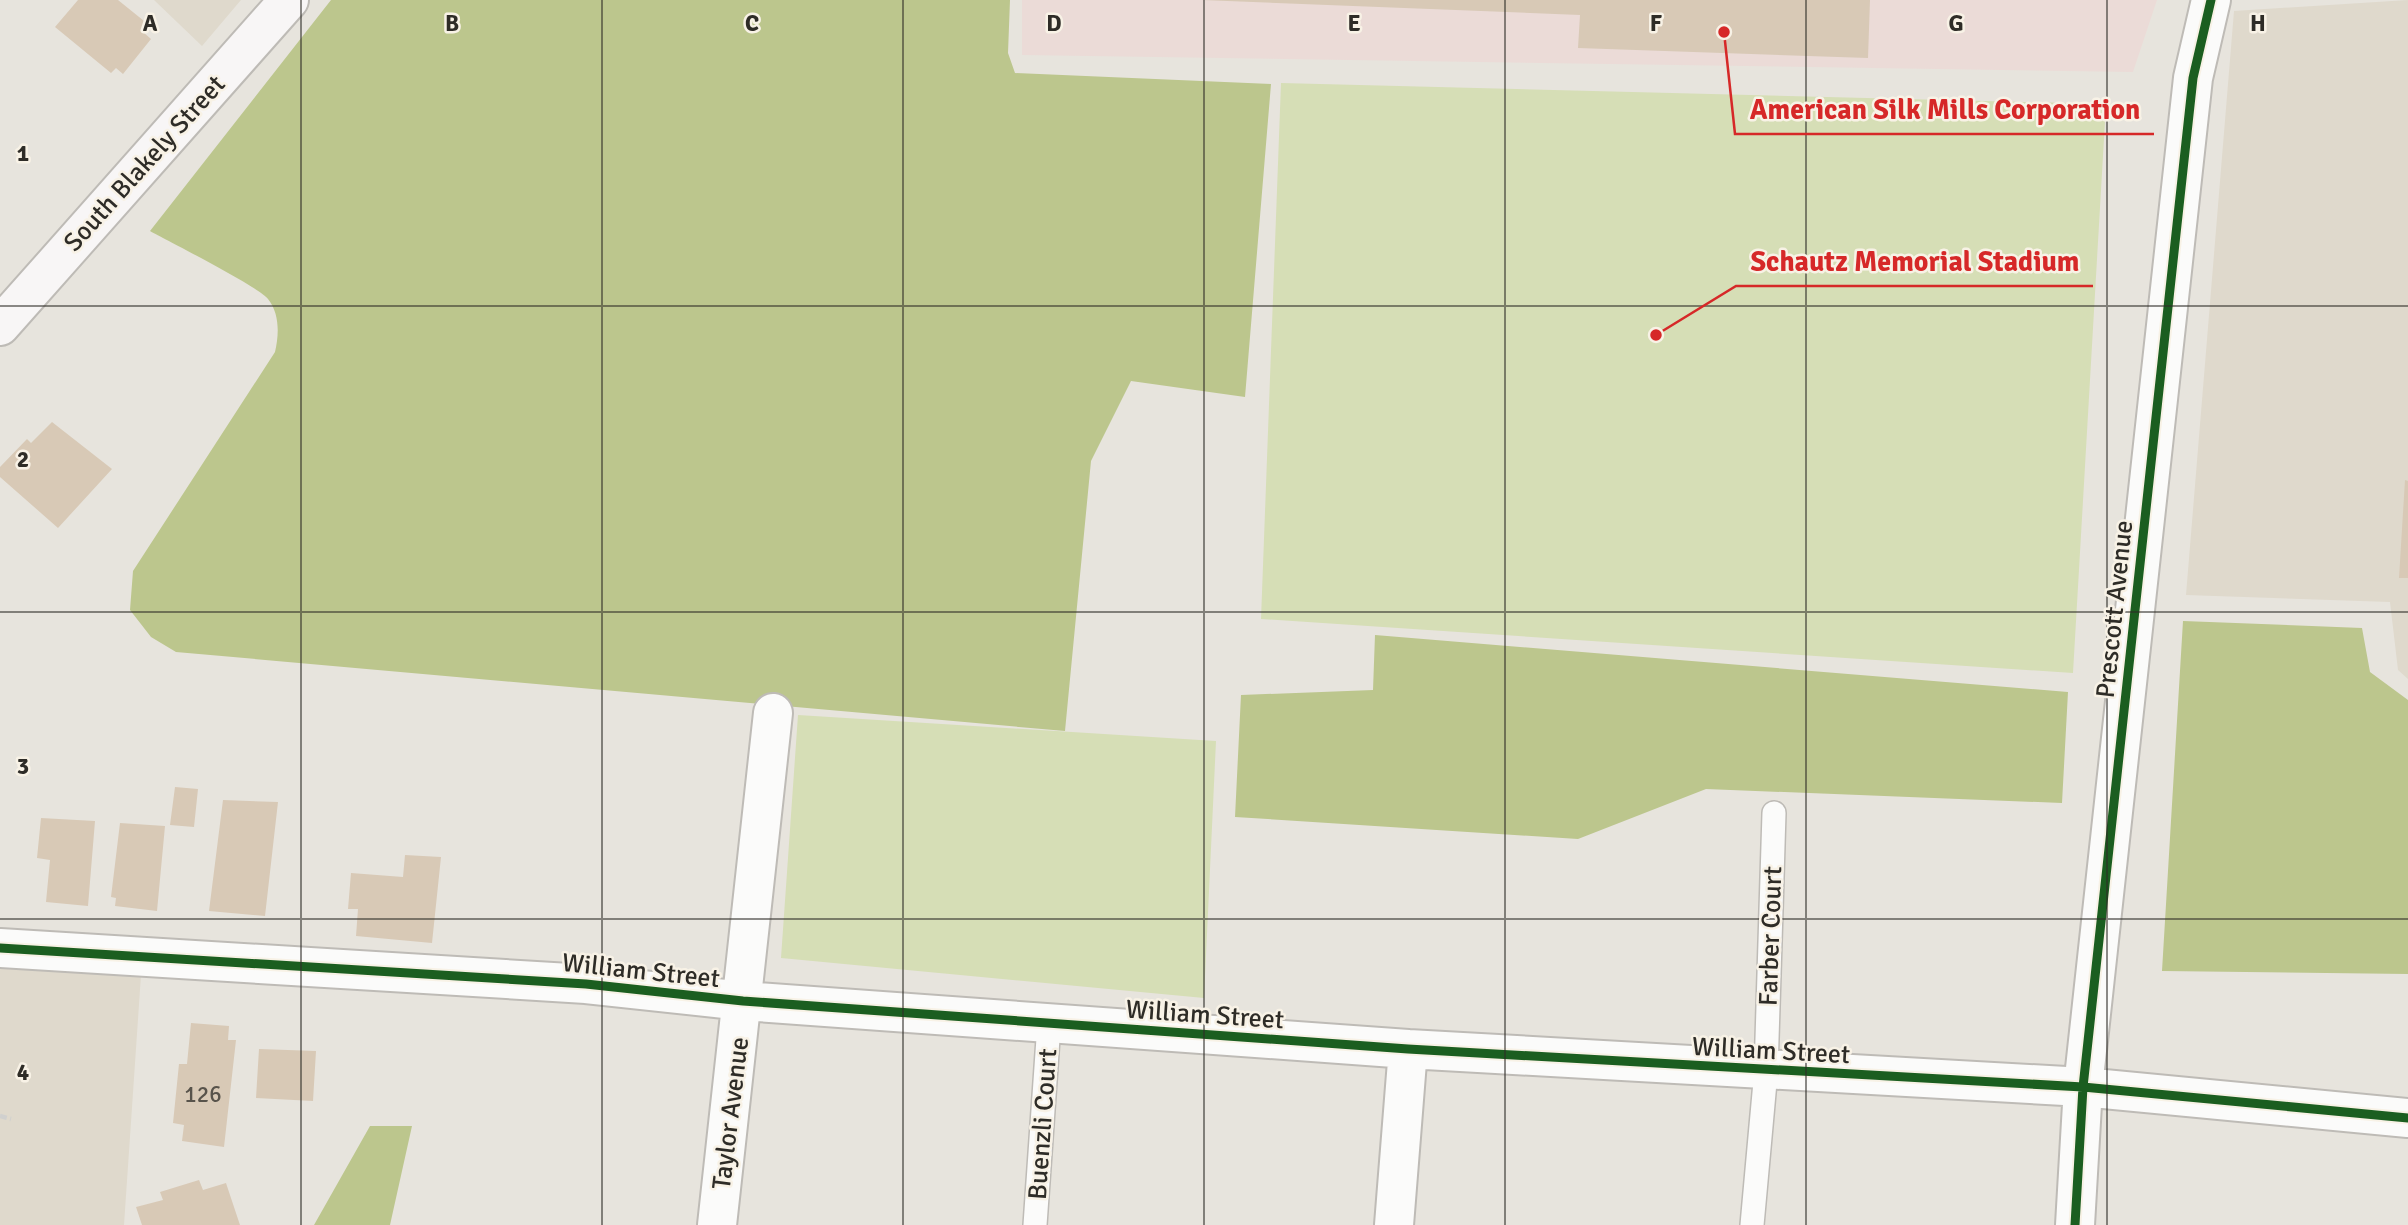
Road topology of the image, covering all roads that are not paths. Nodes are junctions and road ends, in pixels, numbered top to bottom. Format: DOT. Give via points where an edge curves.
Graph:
graph roads {
  1 [pos="289,0"];
  2 [pos="2211,0"];
  3 [pos="0,326"];
  4 [pos="773,713"];
  5 [pos="1774,814"];
  6 [pos="0,948"];
  7 [pos="743,1001"];
  8 [pos="1049,1024"];
  9 [pos="1408,1049"];
  10 [pos="1766,1071"];
  11 [pos="2083,1087"];
  12 [pos="2408,1118"];
  13 [pos="717,1225"];
  14 [pos="1035,1225"];
  15 [pos="1394,1225"];
  16 [pos="1752,1225"];
  17 [pos="2075,1225"];
  1 -- 3 [label="main road, South Blakely Street"];
  2 -- 11 [label="street, Prescott Avenue" via="2193,78"];
  4 -- 7 [label="street, Taylor Avenue"];
  5 -- 10 [label="lane, Farber Court"];
  6 -- 7 [label="street, William Street" via="586,984"];
  7 -- 8 [label="street, William Street"];
  7 -- 13 [label="street, Taylor Avenue"];
  8 -- 9 [label="street, William Street"];
  8 -- 14 [label="lane, Buenzli Court"];
  9 -- 10 [label="street, William Street"];
  9 -- 15 [label="street"];
  10 -- 11 [label="street, William Street"];
  10 -- 16 [label="lane, Farber Court"];
  11 -- 12 [label="street, William Street"];
  11 -- 17 [label="street, Prescott Avenue"];
}
